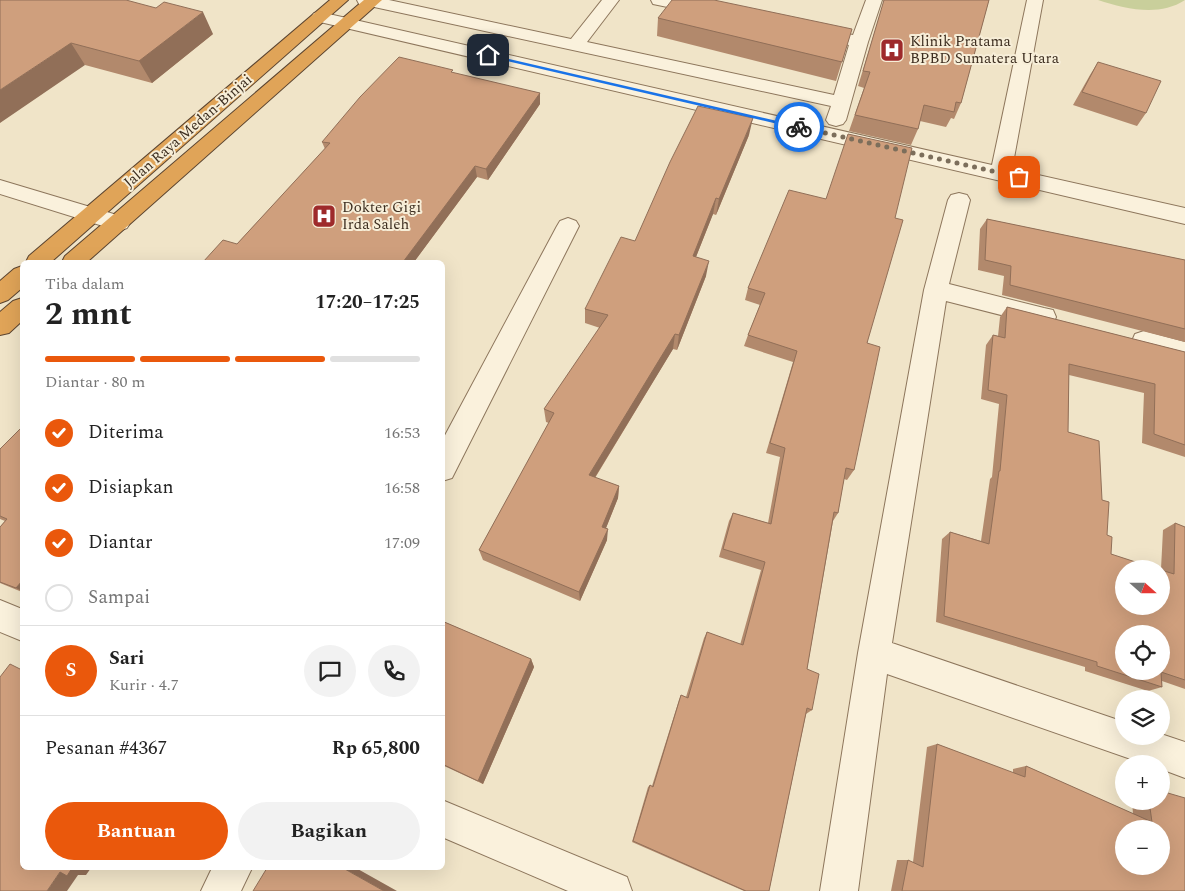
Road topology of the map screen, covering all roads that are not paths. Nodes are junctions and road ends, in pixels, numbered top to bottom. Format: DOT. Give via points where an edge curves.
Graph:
graph roads {
  1 [pos="340,0"];
  2 [pos="370,0"];
  3 [pos="611,0"];
  4 [pos="659,0"];
  5 [pos="874,0"];
  6 [pos="1035,0"];
  7 [pos="726,14"];
  8 [pos="320,17"];
  9 [pos="348,24"];
  10 [pos="792,28"];
  11 [pos="859,42"];
  12 [pos="575,46"];
  13 [pos="842,102"];
  14 [pos="832,135"];
  15 [pos="1001,172"];
  16 [pos="0,187"];
  17 [pos="959,200"];
  18 [pos="93,214"];
  19 [pos="1185,216"];
  20 [pos="119,222"];
  21 [pos="568,226"];
  22 [pos="39,260"];
  23 [pos="75,260"];
  24 [pos="20,277"];
  25 [pos="936,290"];
  26 [pos="0,294"];
  27 [pos="20,309"];
  28 [pos="1070,323"];
  29 [pos="0,326"];
  30 [pos="1118,335"];
  31 [pos="1185,352"];
  32 [pos="445,463"];
  33 [pos="0,616"];
  34 [pos="20,624"];
  35 [pos="874,653"];
  36 [pos="1185,760"];
  37 [pos="445,819"];
  38 [pos="231,870"];
  39 [pos="220,891"];
  40 [pos="613,891"];
  41 [pos="839,891"];
  1 -- 8 [label="highway, Jalan Raya Medan-Binjai"];
  2 -- 9 [label="highway, Jalan Raya Medan-Binjai"];
  2 -- 12 [label="street"];
  3 -- 12 [label="street"];
  4 -- 7 [label="street"];
  5 -- 11 [label="street"];
  6 -- 15 [label="street"];
  8 -- 9 [label="street"];
  8 -- 18 [label="highway, Jalan Raya Medan-Binjai"];
  9 -- 14 [label="street"];
  9 -- 20 [label="highway, Jalan Raya Medan-Binjai"];
  10 -- 11 [label="street"];
  11 -- 13 [label="street"];
  12 -- 13 [label="street"];
  13 -- 14 [label="street"];
  14 -- 15 [label="street"];
  15 -- 19 [label="street"];
  16 -- 18 [label="street"];
  17 -- 25 [label="street"];
  18 -- 20 [label="street"];
  18 -- 22 [label="highway, Jalan Raya Medan-Binjai"];
  20 -- 23 [label="highway, Jalan Raya Medan-Binjai"];
  21 -- 32 [label="street"];
  24 -- 26 [label="highway"];
  25 -- 28 [label="street"];
  25 -- 35 [label="street"];
  27 -- 29 [label="highway"];
  30 -- 31 [label="street"];
  33 -- 34 [label="street"];
  35 -- 36 [label="street"];
  35 -- 41 [label="street"];
  37 -- 40 [label="street"];
  38 -- 39 [label="street"];
}
